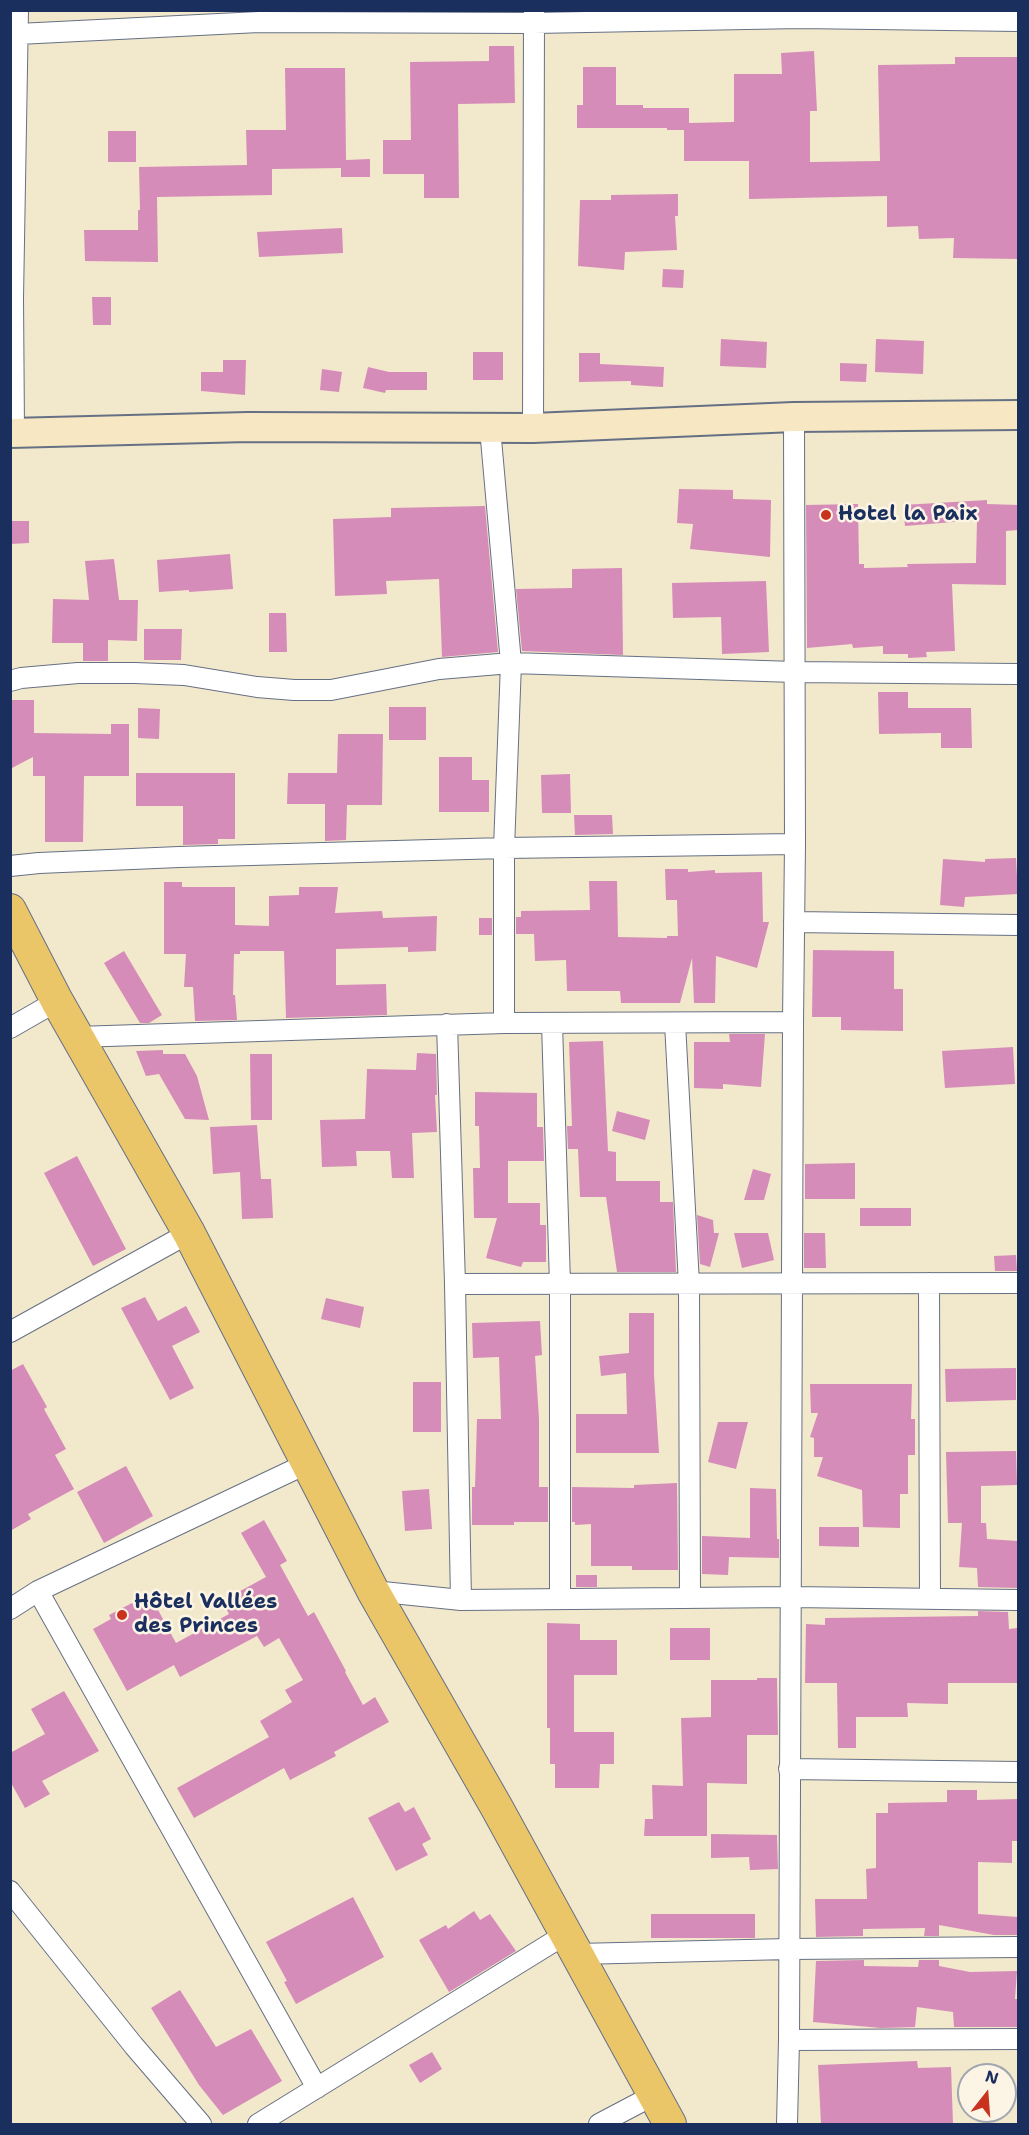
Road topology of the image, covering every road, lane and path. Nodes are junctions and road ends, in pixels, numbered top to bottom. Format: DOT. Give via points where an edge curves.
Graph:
graph roads {
  1 [pos="18,10"];
  2 [pos="800,14"];
  3 [pos="259,16"];
  4 [pos="534,17"];
  5 [pos="1018,21"];
  6 [pos="18,34"];
  7 [pos="1018,415"];
  8 [pos="794,417"];
  9 [pos="490,428"];
  10 [pos="533,428"];
  11 [pos="12,432"];
  12 [pos="511,663"];
  13 [pos="795,672"];
  14 [pos="1018,674"];
  15 [pos="10,681"];
  16 [pos="795,844"];
  17 [pos="504,848"];
  18 [pos="10,866"];
  19 [pos="10,910"];
  20 [pos="794,922"];
  21 [pos="1018,925"];
  22 [pos="57,1001"];
  23 [pos="793,1022"];
  24 [pos="504,1023"];
  25 [pos="552,1023"];
  26 [pos="675,1023"];
  27 [pos="447,1024"];
  28 [pos="10,1028"];
  29 [pos="77,1037"];
  30 [pos="189,1233"];
  31 [pos="929,1283"];
  32 [pos="1018,1283"];
  33 [pos="455,1284"];
  34 [pos="560,1284"];
  35 [pos="689,1284"];
  36 [pos="793,1284"];
  37 [pos="10,1332"];
  38 [pos="306,1464"];
  39 [pos="39,1591"];
  40 [pos="373,1591"];
  41 [pos="792,1597"];
  42 [pos="690,1598"];
  43 [pos="560,1599"];
  44 [pos="930,1599"];
  45 [pos="461,1600"];
  46 [pos="1018,1600"];
  47 [pos="10,1609"];
  48 [pos="789,1769"];
  49 [pos="1018,1772"];
  50 [pos="10,1891"];
  51 [pos="572,1944"];
  52 [pos="1018,1947"];
  53 [pos="789,1949"];
  54 [pos="1018,2039"];
  55 [pos="789,2040"];
  56 [pos="317,2088"];
  57 [pos="654,2095"];
  58 [pos="201,2124"];
  59 [pos="258,2124"];
  60 [pos="599,2124"];
  61 [pos="670,2124"];
  62 [pos="787,2124"];
  1 -- 6 [label="street"];
  2 -- 4 [label="street"];
  2 -- 5 [label="street"];
  3 -- 4 [label="street"];
  3 -- 6 [label="street"];
  4 -- 10 [label="street"];
  6 -- 11 [label="street"];
  7 -- 8 [label="street"];
  8 -- 10 [label="street"];
  8 -- 13 [label="street"];
  9 -- 10 [label="street"];
  9 -- 11 [label="street" via="248,427"];
  9 -- 12 [label="street"];
  12 -- 13 [label="street"];
  12 -- 15 [label="street" via="439,669 331,690 257,687 184,675 135,673 78,673"];
  12 -- 17 [label="street"];
  13 -- 14 [label="street"];
  13 -- 16 [label="street"];
  16 -- 17 [label="street"];
  16 -- 20 [label="street"];
  17 -- 18 [label="street"];
  17 -- 24 [label="street"];
  19 -- 22 [label="main road"];
  20 -- 21 [label="street"];
  20 -- 23 [label="street"];
  22 -- 28 [label="street"];
  22 -- 29 [label="main road"];
  23 -- 26 [label="street"];
  23 -- 36 [label="street"];
  24 -- 25 [label="street"];
  24 -- 27 [label="street"];
  25 -- 26 [label="street"];
  25 -- 34 [label="street"];
  26 -- 35 [label="street"];
  27 -- 29 [label="street"];
  27 -- 33 [label="street"];
  29 -- 30 [label="main road"];
  30 -- 37 [label="street"];
  30 -- 38 [label="main road"];
  31 -- 32 [label="street"];
  31 -- 36 [label="street"];
  31 -- 44 [label="street"];
  33 -- 34 [label="street"];
  33 -- 45 [label="street"];
  34 -- 35 [label="street"];
  34 -- 43 [label="street"];
  35 -- 36 [label="street"];
  35 -- 42 [label="street"];
  36 -- 41 [label="street"];
  38 -- 39 [label="street"];
  38 -- 40 [label="main road"];
  39 -- 47 [label="street"];
  39 -- 56 [label="street"];
  40 -- 45 [label="street"];
  40 -- 51 [label="main road"];
  41 -- 42 [label="street"];
  41 -- 44 [label="street"];
  41 -- 48 [label="street"];
  42 -- 43 [label="street"];
  43 -- 45 [label="street"];
  44 -- 46 [label="street"];
  48 -- 49 [label="street"];
  48 -- 53 [label="street"];
  50 -- 58 [label="street"];
  51 -- 53 [label="street"];
  51 -- 56 [label="street"];
  51 -- 57 [label="main road"];
  52 -- 53 [label="street"];
  53 -- 55 [label="street"];
  54 -- 55 [label="street"];
  55 -- 62 [label="street"];
  56 -- 59 [label="street"];
  57 -- 60 [label="street"];
  57 -- 61 [label="main road"];
}
